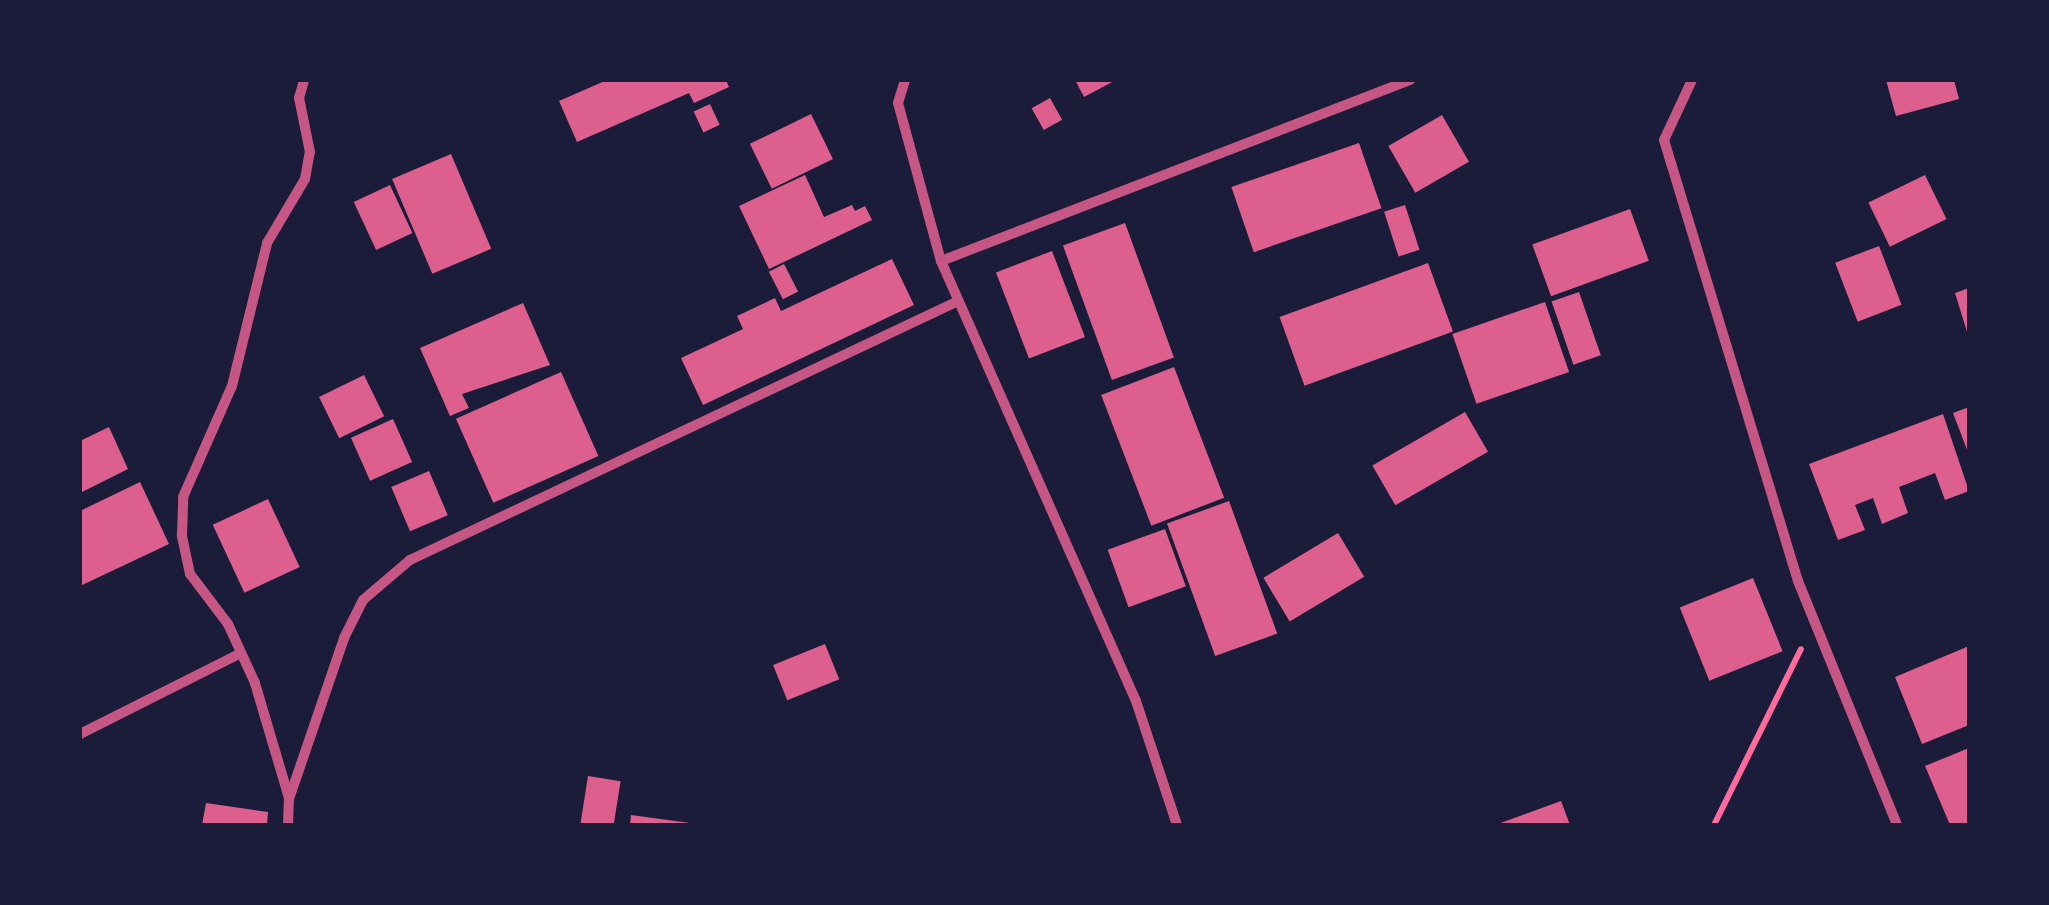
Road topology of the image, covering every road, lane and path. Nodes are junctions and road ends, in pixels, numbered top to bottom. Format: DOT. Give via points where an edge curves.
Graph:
graph roads {
  1 [pos="304,80"];
  2 [pos="906,80"];
  3 [pos="1410,80"];
  4 [pos="1692,80"];
  5 [pos="941,261"];
  6 [pos="956,302"];
  7 [pos="1815,621"];
  8 [pos="241,653"];
  9 [pos="80,734"];
  10 [pos="289,799"];
  11 [pos="288,825"];
  12 [pos="1177,825"];
  13 [pos="1714,825"];
  14 [pos="1897,825"];
  1 -- 8 [label="street" via="299,98 310,152 305,180 267,243 232,386 183,497 190,574"];
  2 -- 5 [label="street" via="898,103"];
  3 -- 5 [label="street"];
  4 -- 7 [label="street" via="1664,140"];
  5 -- 6 [label="street"];
  6 -- 10 [label="street" via="410,560 363,600"];
  6 -- 12 [label="street" via="1136,701"];
  7 -- 13 [label="path"];
  7 -- 14 [label="street"];
  8 -- 9 [label="street"];
  8 -- 10 [label="street"];
  10 -- 11 [label="street"];
}
